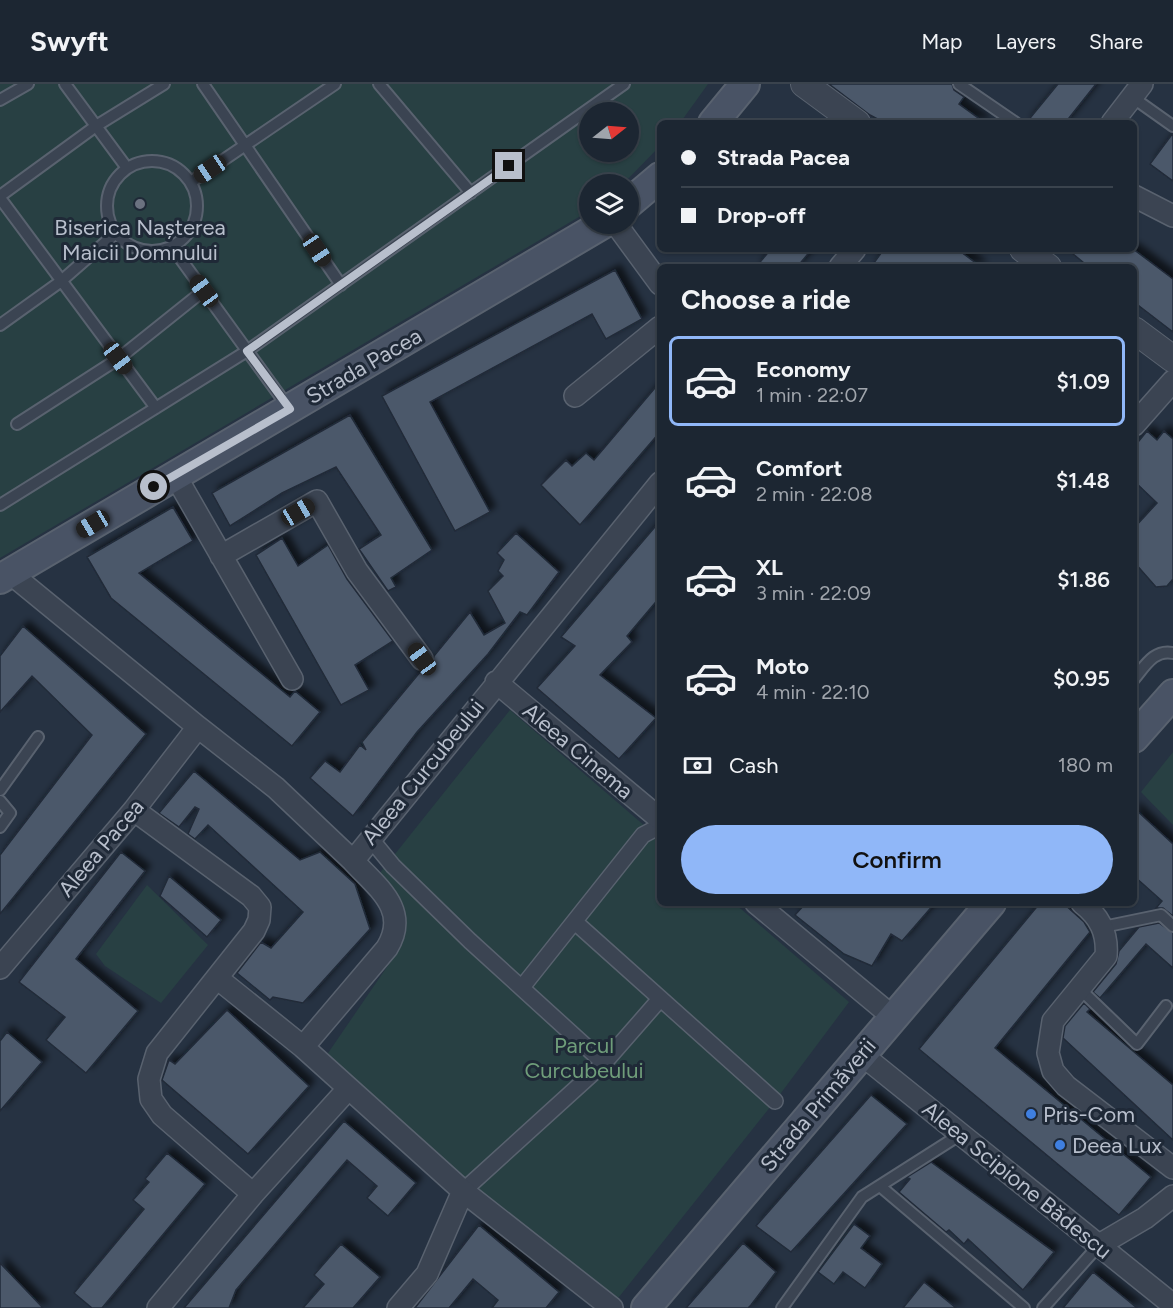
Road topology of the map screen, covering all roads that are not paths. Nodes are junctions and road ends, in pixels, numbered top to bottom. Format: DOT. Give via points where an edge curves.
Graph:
graph roads {
  1 [pos="28,84"];
  2 [pos="65,84"];
  3 [pos="164,84"];
  4 [pos="204,84"];
  5 [pos="335,84"];
  6 [pos="379,84"];
  7 [pos="624,84"];
  8 [pos="746,84"];
  9 [pos="804,84"];
  10 [pos="959,84"];
  11 [pos="1137,90"];
  12 [pos="0,100"];
  13 [pos="716,120"];
  14 [pos="853,120"];
  15 [pos="1012,120"];
  16 [pos="1114,120"];
  17 [pos="96,126"];
  18 [pos="1173,126"];
  19 [pos="246,145"];
  20 [pos="126,168"];
  21 [pos="657,180"];
  22 [pos="191,182"];
  23 [pos="471,193"];
  24 [pos="639,195"];
  25 [pos="0,197"];
  26 [pos="1137,198"];
  27 [pos="1173,216"];
  28 [pos="116,233"];
  29 [pos="586,234"];
  30 [pos="623,234"];
  31 [pos="171,247"];
  32 [pos="852,252"];
  33 [pos="1027,252"];
  34 [pos="842,264"];
  35 [pos="1044,264"];
  36 [pos="657,280"];
  37 [pos="60,282"];
  38 [pos="341,285"];
  39 [pos="204,291"];
  40 [pos="0,325"];
  41 [pos="657,329"];
  42 [pos="1137,332"];
  43 [pos="247,351"];
  44 [pos="118,358"];
  45 [pos="1173,359"];
  46 [pos="1173,381"];
  47 [pos="575,396"];
  48 [pos="156,408"];
  49 [pos="290,409"];
  50 [pos="1137,422"];
  51 [pos="17,424"];
  52 [pos="175,475"];
  53 [pos="657,487"];
  54 [pos="0,505"];
  55 [pos="221,556"];
  56 [pos="5,576"];
  57 [pos="1173,654"];
  58 [pos="422,659"];
  59 [pos="1137,676"];
  60 [pos="292,679"];
  61 [pos="496,682"];
  62 [pos="1173,694"];
  63 [pos="198,727"];
  64 [pos="1137,735"];
  65 [pos="38,738"];
  66 [pos="0,790"];
  67 [pos="0,801"];
  68 [pos="134,810"];
  69 [pos="657,816"];
  70 [pos="0,826"];
  71 [pos="657,828"];
  72 [pos="370,838"];
  73 [pos="353,861"];
  74 [pos="988,906"];
  75 [pos="1086,906"];
  76 [pos="770,907"];
  77 [pos="575,922"];
  78 [pos="1173,926"];
  79 [pos="1103,927"];
  80 [pos="0,968"];
  81 [pos="217,978"];
  82 [pos="523,986"];
  83 [pos="1081,990"];
  84 [pos="660,999"];
  85 [pos="1166,1006"];
  86 [pos="893,1017"];
  87 [pos="303,1047"];
  88 [pos="861,1054"];
  89 [pos="604,1063"];
  90 [pos="348,1089"];
  91 [pos="775,1101"];
  92 [pos="961,1134"];
  93 [pos="1173,1168"];
  94 [pos="881,1187"];
  95 [pos="463,1191"];
  96 [pos="253,1194"];
  97 [pos="1173,1196"];
  98 [pos="1099,1245"];
  99 [pos="1173,1305"];
  100 [pos="158,1308"];
  101 [pos="398,1308"];
  102 [pos="612,1308"];
  103 [pos="646,1308"];
  104 [pos="782,1308"];
  105 [pos="1024,1308"];
  106 [pos="1043,1308"];
  1 -- 12 [label="lane"];
  2 -- 17 [label="lane"];
  3 -- 17 [label="lane"];
  4 -- 19 [label="lane"];
  5 -- 19 [label="lane"];
  6 -- 23 [label="lane"];
  7 -- 23 [label="lane"];
  8 -- 13 [label="main road"];
  9 -- 14 [label="street"];
  10 -- 15 [label="lane"];
  11 -- 16 [label="street"];
  11 -- 18 [label="lane"];
  17 -- 20 [label="lane"];
  17 -- 25 [label="lane"];
  19 -- 22 [label="lane"];
  19 -- 38 [label="lane"];
  20 -- 22 [label="lane" via="140,161 162,161 182,171"];
  20 -- 28 [label="lane" via="109,191 109,220"];
  21 -- 24 [label="main road"];
  22 -- 31 [label="lane" via="197,195 194,226"];
  23 -- 38 [label="lane"];
  25 -- 37 [label="lane"];
  26 -- 27 [label="street"];
  28 -- 31 [label="lane" via="141,250 157,252"];
  28 -- 37 [label="lane"];
  29 -- 49 [label="main road, Strada Pacea"];
  30 -- 36 [label="street"];
  31 -- 39 [label="lane"];
  32 -- 34 [label="street"];
  33 -- 35 [label="street"];
  37 -- 40 [label="lane"];
  37 -- 44 [label="lane"];
  38 -- 43 [label="lane"];
  39 -- 43 [label="lane"];
  39 -- 44 [label="lane"];
  41 -- 47 [label="street"];
  42 -- 45 [label="street"];
  43 -- 48 [label="lane"];
  43 -- 49 [label="lane"];
  44 -- 48 [label="lane"];
  44 -- 51 [label="lane"];
  46 -- 50 [label="street"];
  48 -- 54 [label="lane"];
  49 -- 52 [label="main road, Strada Pacea"];
  52 -- 55 [label="street"];
  52 -- 56 [label="main road, Strada Pacea"];
  53 -- 61 [label="street, Aleea Curcubeului"];
  55 -- 58 [label="street" via="317,501 357,572"];
  55 -- 60 [label="street"];
  56 -- 63 [label="street"];
  57 -- 59 [label="lane" via="1155,655"];
  61 -- 69 [label="street, Aleea Cinema"];
  61 -- 72 [label="street, Aleea Curcubeului"];
  62 -- 64 [label="main road"];
  63 -- 68 [label="street, Aleea Pacea"];
  63 -- 73 [label="street" via="276,788"];
  65 -- 66 [label="lane"];
  67 -- 70 [label="lane" via="10,813"];
  68 -- 80 [label="street, Aleea Pacea"];
  68 -- 81 [label="street" via="251,896 260,907 254,931"];
  71 -- 77 [label="street" via="643,835"];
  72 -- 73 [label="street, Aleea Curcubeului"];
  72 -- 82 [label="street" via="393,866 470,941"];
  73 -- 87 [label="street, Aleea Curcubeului" via="386,897 396,918 395,935"];
  74 -- 86 [label="main road, Strada Primăverii"];
  75 -- 79 [label="street"];
  76 -- 86 [label="street"];
  77 -- 82 [label="street"];
  77 -- 84 [label="street"];
  78 -- 79 [label="lane" via="1161,915"];
  79 -- 83 [label="street" via="1106,956"];
  81 -- 87 [label="street"];
  81 -- 96 [label="street" via="157,1053 149,1079 151,1099 162,1115"];
  82 -- 89 [label="street"];
  83 -- 85 [label="lane" via="1137,1044"];
  83 -- 93 [label="street" via="1053,1021 1048,1053 1053,1071 1066,1086"];
  84 -- 89 [label="street"];
  84 -- 91 [label="street"];
  86 -- 88 [label="main road, Strada Primăverii"];
  87 -- 90 [label="street"];
  88 -- 92 [label="street, Aleea Scipione Bădescu"];
  88 -- 103 [label="main road, Strada Primăverii"];
  89 -- 95 [label="street"];
  90 -- 95 [label="street"];
  90 -- 96 [label="street"];
  92 -- 94 [label="lane"];
  92 -- 98 [label="street, Aleea Scipione Bădescu"];
  94 -- 104 [label="lane" via="862,1197"];
  94 -- 105 [label="lane"];
  95 -- 101 [label="street" via="427,1274"];
  95 -- 102 [label="street"];
  96 -- 100 [label="street"];
  97 -- 98 [label="street"];
  98 -- 99 [label="street, Aleea Scipione Bădescu"];
  98 -- 106 [label="lane"];
}
